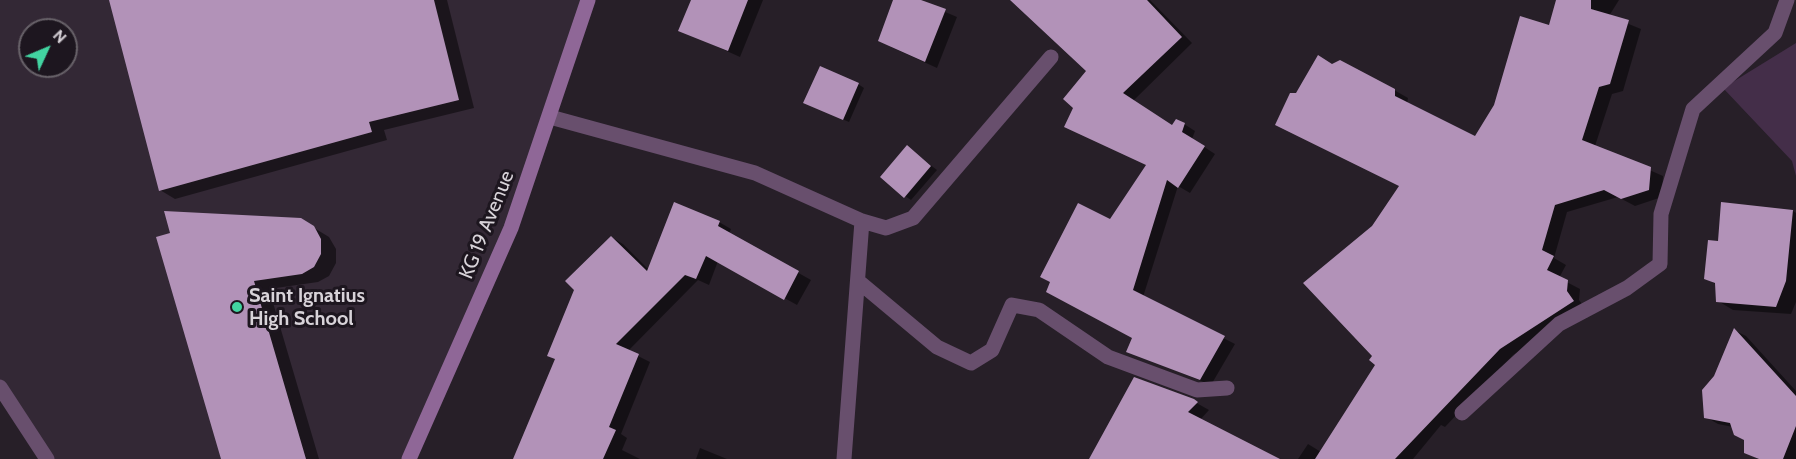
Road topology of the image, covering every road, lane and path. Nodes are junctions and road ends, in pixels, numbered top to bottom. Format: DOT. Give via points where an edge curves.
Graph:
graph roads {
  1 [pos="588,0"];
  2 [pos="1787,0"];
  3 [pos="1051,57"];
  4 [pos="550,117"];
  5 [pos="862,221"];
  6 [pos="858,281"];
  7 [pos="0,387"];
  8 [pos="1227,388"];
  9 [pos="1462,413"];
  10 [pos="47,459"];
  11 [pos="409,459"];
  12 [pos="844,459"];
  1 -- 4 [label="main road, KG 19 Avenue"];
  2 -- 9 [label="street" via="1775,33 1693,109 1661,214 1660,264 1627,288 1559,324"];
  3 -- 5 [label="street" via="913,218 886,228"];
  4 -- 5 [label="street" via="755,173"];
  4 -- 11 [label="main road, KG 19 Avenue" via="511,228"];
  5 -- 6 [label="street"];
  6 -- 8 [label="street" via="937,347 971,363 992,350 1012,304 1039,310 1108,357 1197,390"];
  6 -- 12 [label="street"];
  7 -- 10 [label="street"];
}
